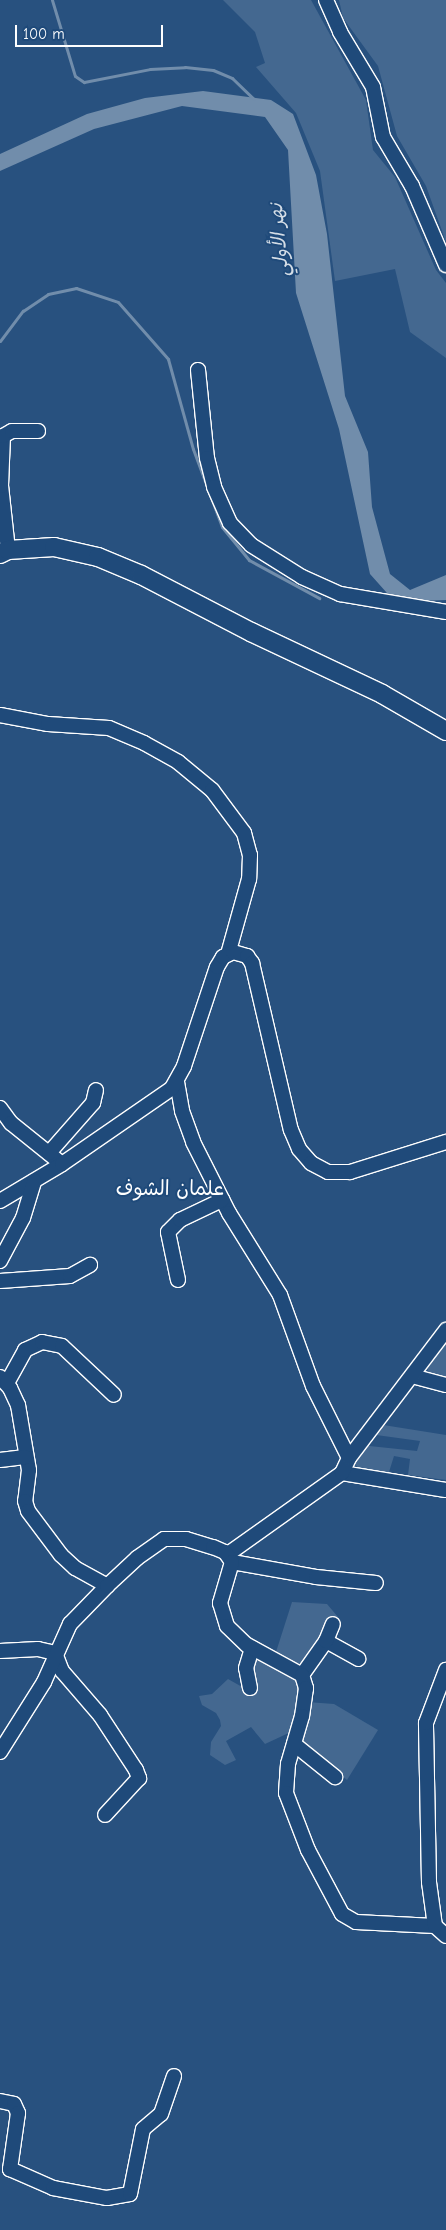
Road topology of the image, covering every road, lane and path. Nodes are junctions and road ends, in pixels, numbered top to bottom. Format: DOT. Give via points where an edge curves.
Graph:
graph roads {
  1 [pos="326,0"];
  2 [pos="446,265"];
  3 [pos="198,370"];
  4 [pos="38,431"];
  5 [pos="4,552"];
  6 [pos="446,612"];
  7 [pos="0,715"];
  8 [pos="446,730"];
  9 [pos="228,954"];
  10 [pos="177,1082"];
  11 [pos="96,1090"];
  12 [pos="0,1108"];
  13 [pos="446,1142"];
  14 [pos="49,1153"];
  15 [pos="62,1164"];
  16 [pos="34,1181"];
  17 [pos="222,1200"];
  18 [pos="0,1201"];
  19 [pos="0,1261"];
  20 [pos="90,1265"];
  21 [pos="178,1280"];
  22 [pos="0,1281"];
  23 [pos="446,1330"];
  24 [pos="412,1376"];
  25 [pos="3,1380"];
  26 [pos="446,1385"];
  27 [pos="114,1394"];
  28 [pos="25,1457"];
  29 [pos="349,1458"];
  30 [pos="0,1460"];
  31 [pos="342,1473"];
  32 [pos="446,1490"];
  33 [pos="230,1558"];
  34 [pos="376,1583"];
  35 [pos="107,1586"];
  36 [pos="333,1624"];
  37 [pos="326,1641"];
  38 [pos="252,1648"];
  39 [pos="0,1651"];
  40 [pos="55,1653"];
  41 [pos="358,1659"];
  42 [pos="446,1670"];
  43 [pos="302,1675"];
  44 [pos="250,1688"];
  45 [pos="294,1744"];
  46 [pos="0,1752"];
  47 [pos="335,1777"];
  48 [pos="105,1815"];
  49 [pos="435,1926"];
  50 [pos="446,1936"];
  51 [pos="174,2076"];
  52 [pos="0,2101"];
  1 -- 2 [label="street" via="340,32 373,87 383,137 412,186"];
  3 -- 6 [label="street" via="206,450 214,487 226,517 251,545 302,577 340,594"];
  4 -- 5 [label="street" via="6,433 2,442"];
  5 -- 8 [label="main road" via="54,547 78,550 141,575 382,694"];
  7 -- 9 [label="street" via="55,725 108,728 178,762 212,790 244,833 250,855 248,879"];
  9 -- 10 [label="street" via="217,967"];
  9 -- 13 [label="street" via="243,954 252,963 291,1130 299,1150 310,1163 328,1172 350,1172"];
  10 -- 15 [label="street" via="155,1102"];
  10 -- 17 [label="street" via="186,1126"];
  11 -- 14 [label="street" via="94,1103"];
  12 -- 14 [label="street" via="11,1123"];
  14 -- 15 [label="street"];
  15 -- 16 [label="street"];
  16 -- 18 [label="street"];
  16 -- 19 [label="street" via="23,1218"];
  17 -- 21 [label="street" via="180,1220 168,1232"];
  17 -- 29 [label="street" via="280,1295 313,1386"];
  20 -- 22 [label="street" via="70,1276"];
  23 -- 24 [label="street"];
  24 -- 26 [label="street"];
  24 -- 29 [label="street"];
  25 -- 27 [label="street" via="25,1350 42,1342 62,1346"];
  25 -- 28 [label="street" via="18,1405"];
  28 -- 30 [label="street"];
  28 -- 35 [label="street" via="29,1470 28,1511 61,1555"];
  29 -- 31 [label="street"];
  31 -- 32 [label="street"];
  31 -- 33 [label="street"];
  33 -- 34 [label="street" via="316,1577"];
  33 -- 35 [label="street" via="200,1542 168,1538 148,1549"];
  33 -- 38 [label="street" via="220,1604 221,1616 232,1631"];
  35 -- 40 [label="street" via="70,1624"];
  36 -- 37 [label="street"];
  37 -- 41 [label="street"];
  37 -- 43 [label="street"];
  38 -- 43 [label="street"];
  38 -- 44 [label="street" via="246,1668"];
  39 -- 40 [label="street" via="38,1649"];
  40 -- 46 [label="street" via="44,1682"];
  40 -- 48 [label="street" via="62,1671 100,1715 139,1778"];
  42 -- 49 [label="street" via="426,1723 429,1882"];
  43 -- 45 [label="street" via="306,1688"];
  45 -- 47 [label="street"];
  45 -- 49 [label="street" via="288,1764 286,1793 308,1850 342,1914 356,1922"];
  49 -- 50 [label="street"];
  51 -- 52 [label="street" via="161,2114 143,2129 130,2194 107,2198 53,2188 10,2169 18,2113 14,2104"];
}
